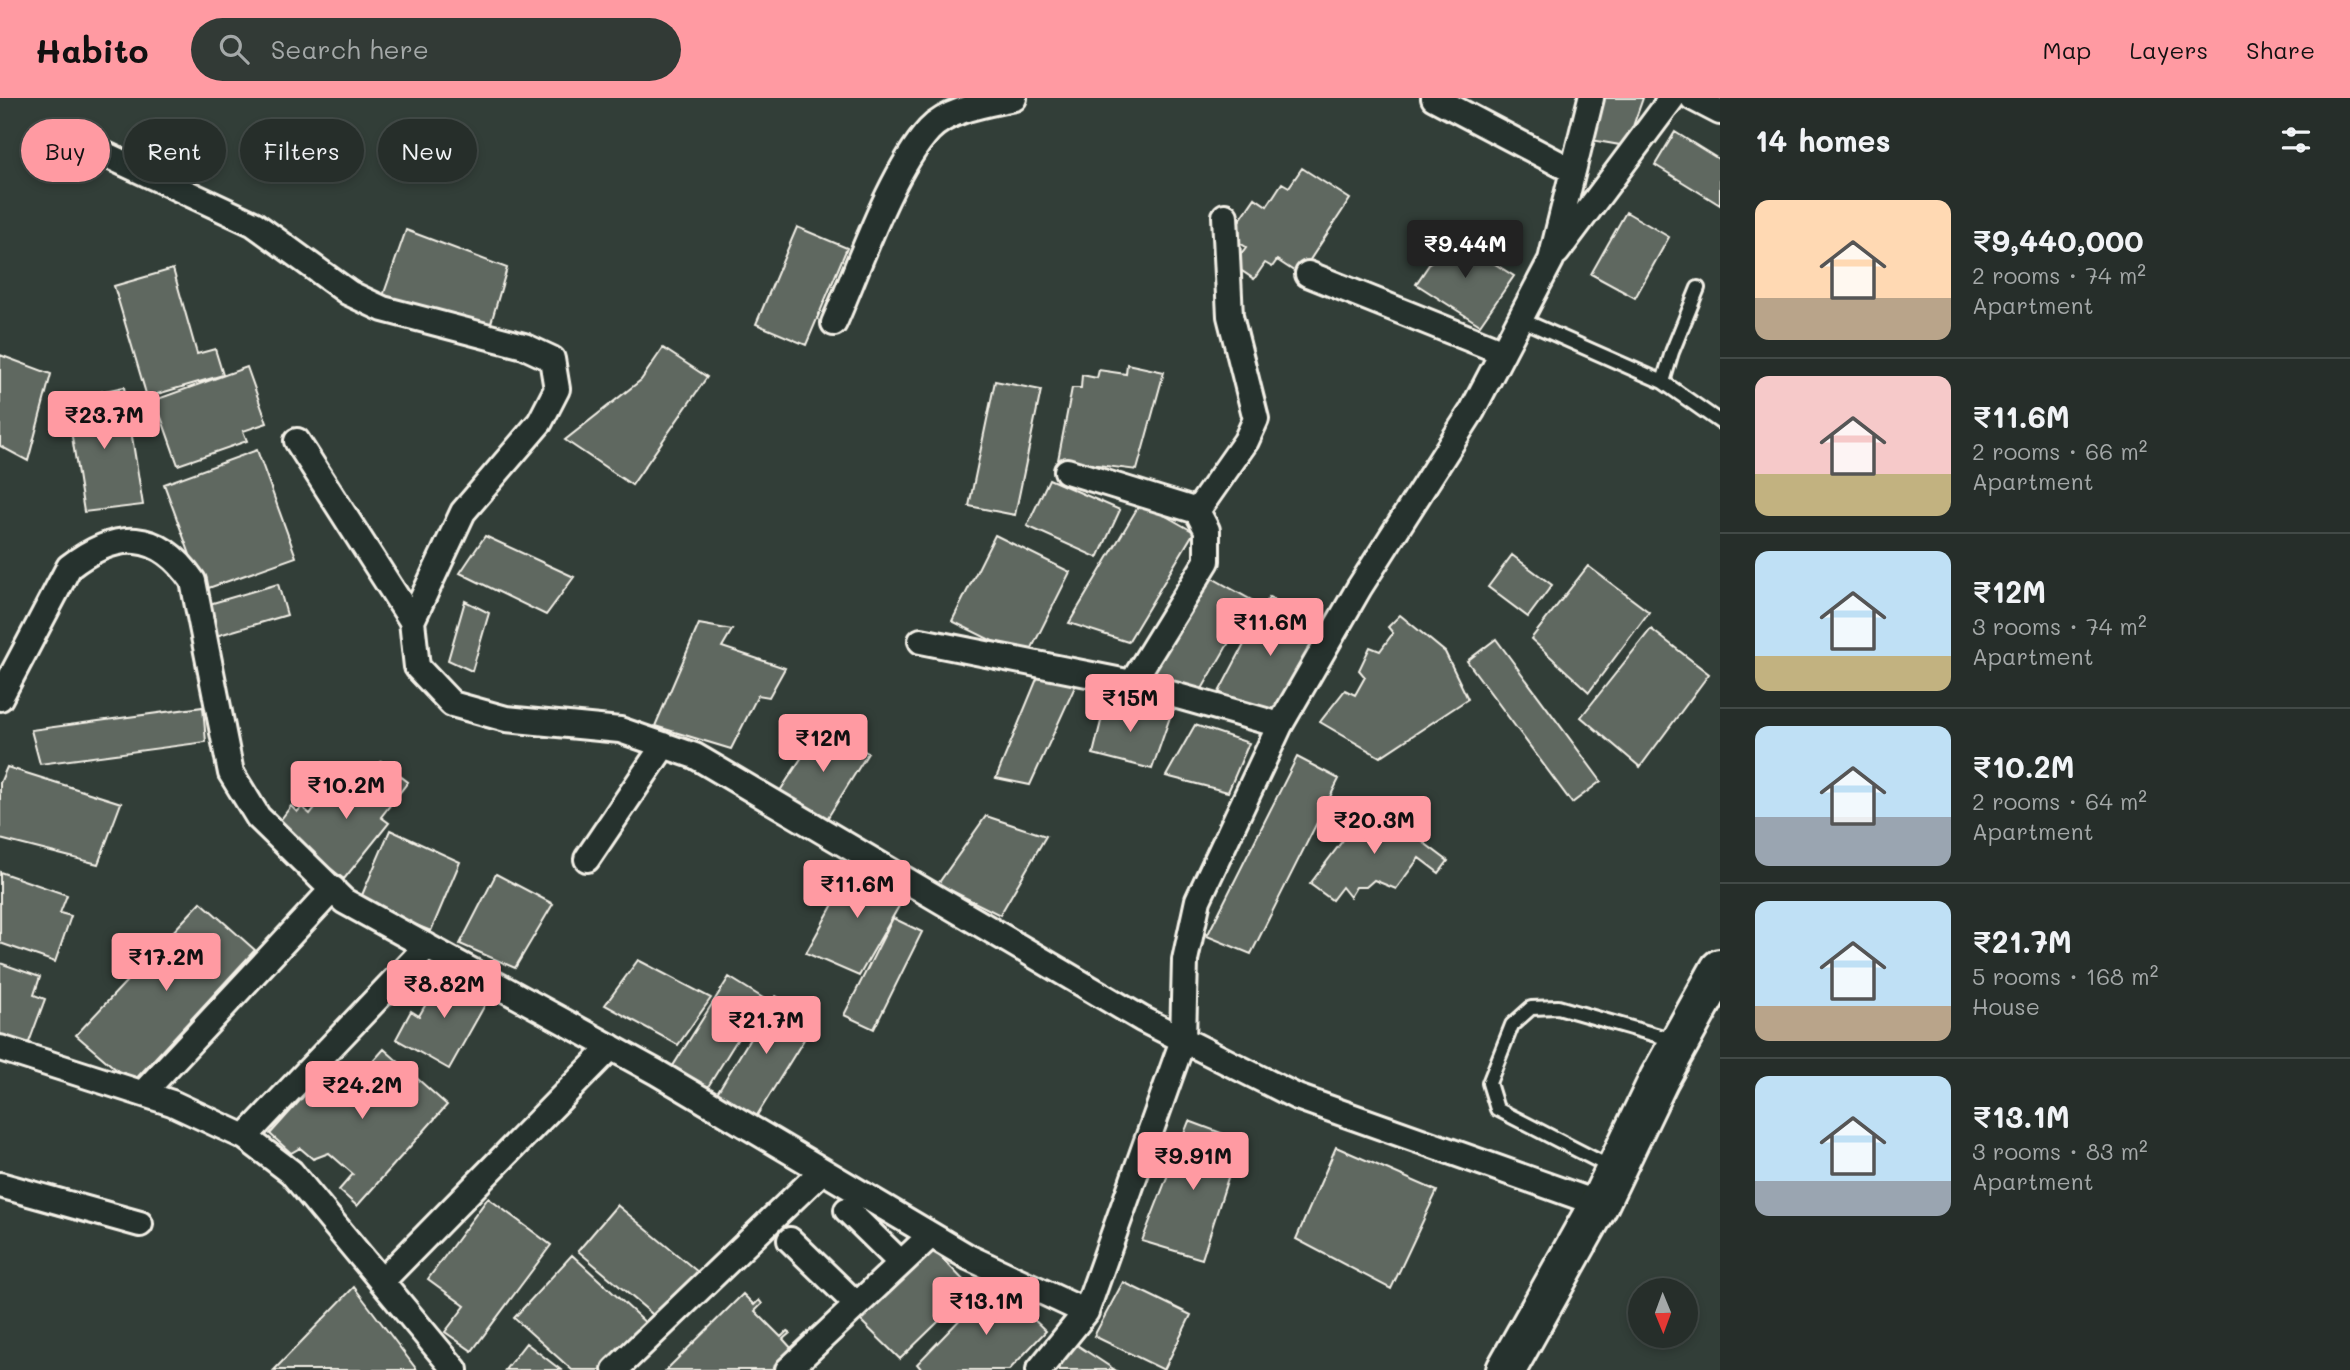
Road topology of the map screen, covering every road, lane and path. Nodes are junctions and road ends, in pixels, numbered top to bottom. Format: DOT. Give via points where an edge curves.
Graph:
graph roads {
  1 [pos="1014,98"];
  2 [pos="1434,98"];
  3 [pos="1591,98"];
  4 [pos="1672,98"];
  5 [pos="1693,98"];
  6 [pos="1720,112"];
  7 [pos="110,157"];
  8 [pos="1573,171"];
  9 [pos="1225,216"];
  10 [pos="1551,260"];
  11 [pos="1308,274"];
  12 [pos="1698,289"];
  13 [pos="1520,319"];
  14 [pos="834,323"];
  15 [pos="1503,352"];
  16 [pos="1663,382"];
  17 [pos="1720,422"];
  18 [pos="297,440"];
  19 [pos="1067,471"];
  20 [pos="1197,511"];
  21 [pos="412,621"];
  22 [pos="921,641"];
  23 [pos="1132,683"];
  24 [pos="0,698"];
  25 [pos="1280,725"];
  26 [pos="664,745"];
  27 [pos="587,859"];
  28 [pos="332,889"];
  29 [pos="427,946"];
  30 [pos="1720,969"];
  31 [pos="1184,1040"];
  32 [pos="1679,1041"];
  33 [pos="611,1047"];
  34 [pos="0,1048"];
  35 [pos="143,1093"];
  36 [pos="245,1137"];
  37 [pos="1616,1170"];
  38 [pos="822,1171"];
  39 [pos="0,1185"];
  40 [pos="1599,1204"];
  41 [pos="847,1210"];
  42 [pos="139,1224"];
  43 [pos="931,1235"];
  44 [pos="790,1240"];
  45 [pos="901,1263"];
  46 [pos="383,1280"];
  47 [pos="857,1305"];
  48 [pos="1086,1312"];
  49 [pos="455,1370"];
  50 [pos="615,1370"];
  51 [pos="789,1370"];
  52 [pos="1039,1370"];
  53 [pos="1506,1370"];
  1 -- 14 [label="street" via="964,110 930,129 898,177"];
  2 -- 8 [label="street"];
  3 -- 8 [label="street"];
  4 -- 10 [label="street"];
  5 -- 6 [label="street"];
  7 -- 21 [label="street" via="254,224 349,293 383,309 524,346 552,359 557,389 540,422 463,512"];
  8 -- 10 [label="street"];
  9 -- 20 [label="street" via="1230,316 1256,419"];
  10 -- 13 [label="street"];
  11 -- 15 [label="street"];
  12 -- 16 [label="lane"];
  13 -- 15 [label="street"];
  13 -- 16 [label="lane"];
  15 -- 25 [label="street" via="1472,411 1359,588"];
  16 -- 17 [label="lane"];
  18 -- 21 [label="street"];
  19 -- 20 [label="street"];
  20 -- 23 [label="street" via="1207,530 1207,561"];
  21 -- 26 [label="street" via="417,667 452,704 506,719 620,730"];
  22 -- 23 [label="street"];
  23 -- 25 [label="street"];
  24 -- 28 [label="street" via="69,567 84,556 136,539 159,546 178,559 193,581 231,773 258,817"];
  25 -- 31 [label="street" via="1198,900 1185,960"];
  26 -- 27 [label="street"];
  26 -- 31 [label="street" via="695,756"];
  28 -- 29 [label="street" via="344,901"];
  28 -- 35 [label="street"];
  29 -- 33 [label="street"];
  29 -- 36 [label="street"];
  30 -- 32 [label="highway"];
  31 -- 40 [label="street" via="1297,1097"];
  31 -- 48 [label="street"];
  32 -- 37 [label="highway"];
  32 -- 37 [label="lane" via="1558,1007 1531,1008 1512,1025 1489,1083 1497,1109"];
  33 -- 38 [label="street"];
  33 -- 46 [label="street"];
  34 -- 35 [label="street"];
  35 -- 36 [label="street"];
  36 -- 46 [label="street" via="291,1172"];
  37 -- 40 [label="highway"];
  38 -- 43 [label="street"];
  38 -- 50 [label="street"];
  39 -- 42 [label="street"];
  40 -- 53 [label="highway"];
  41 -- 45 [label="street"];
  43 -- 45 [label="street"];
  43 -- 48 [label="street"];
  44 -- 47 [label="street"];
  45 -- 47 [label="street"];
  46 -- 49 [label="street"];
  47 -- 51 [label="street"];
  48 -- 52 [label="street"];
}
